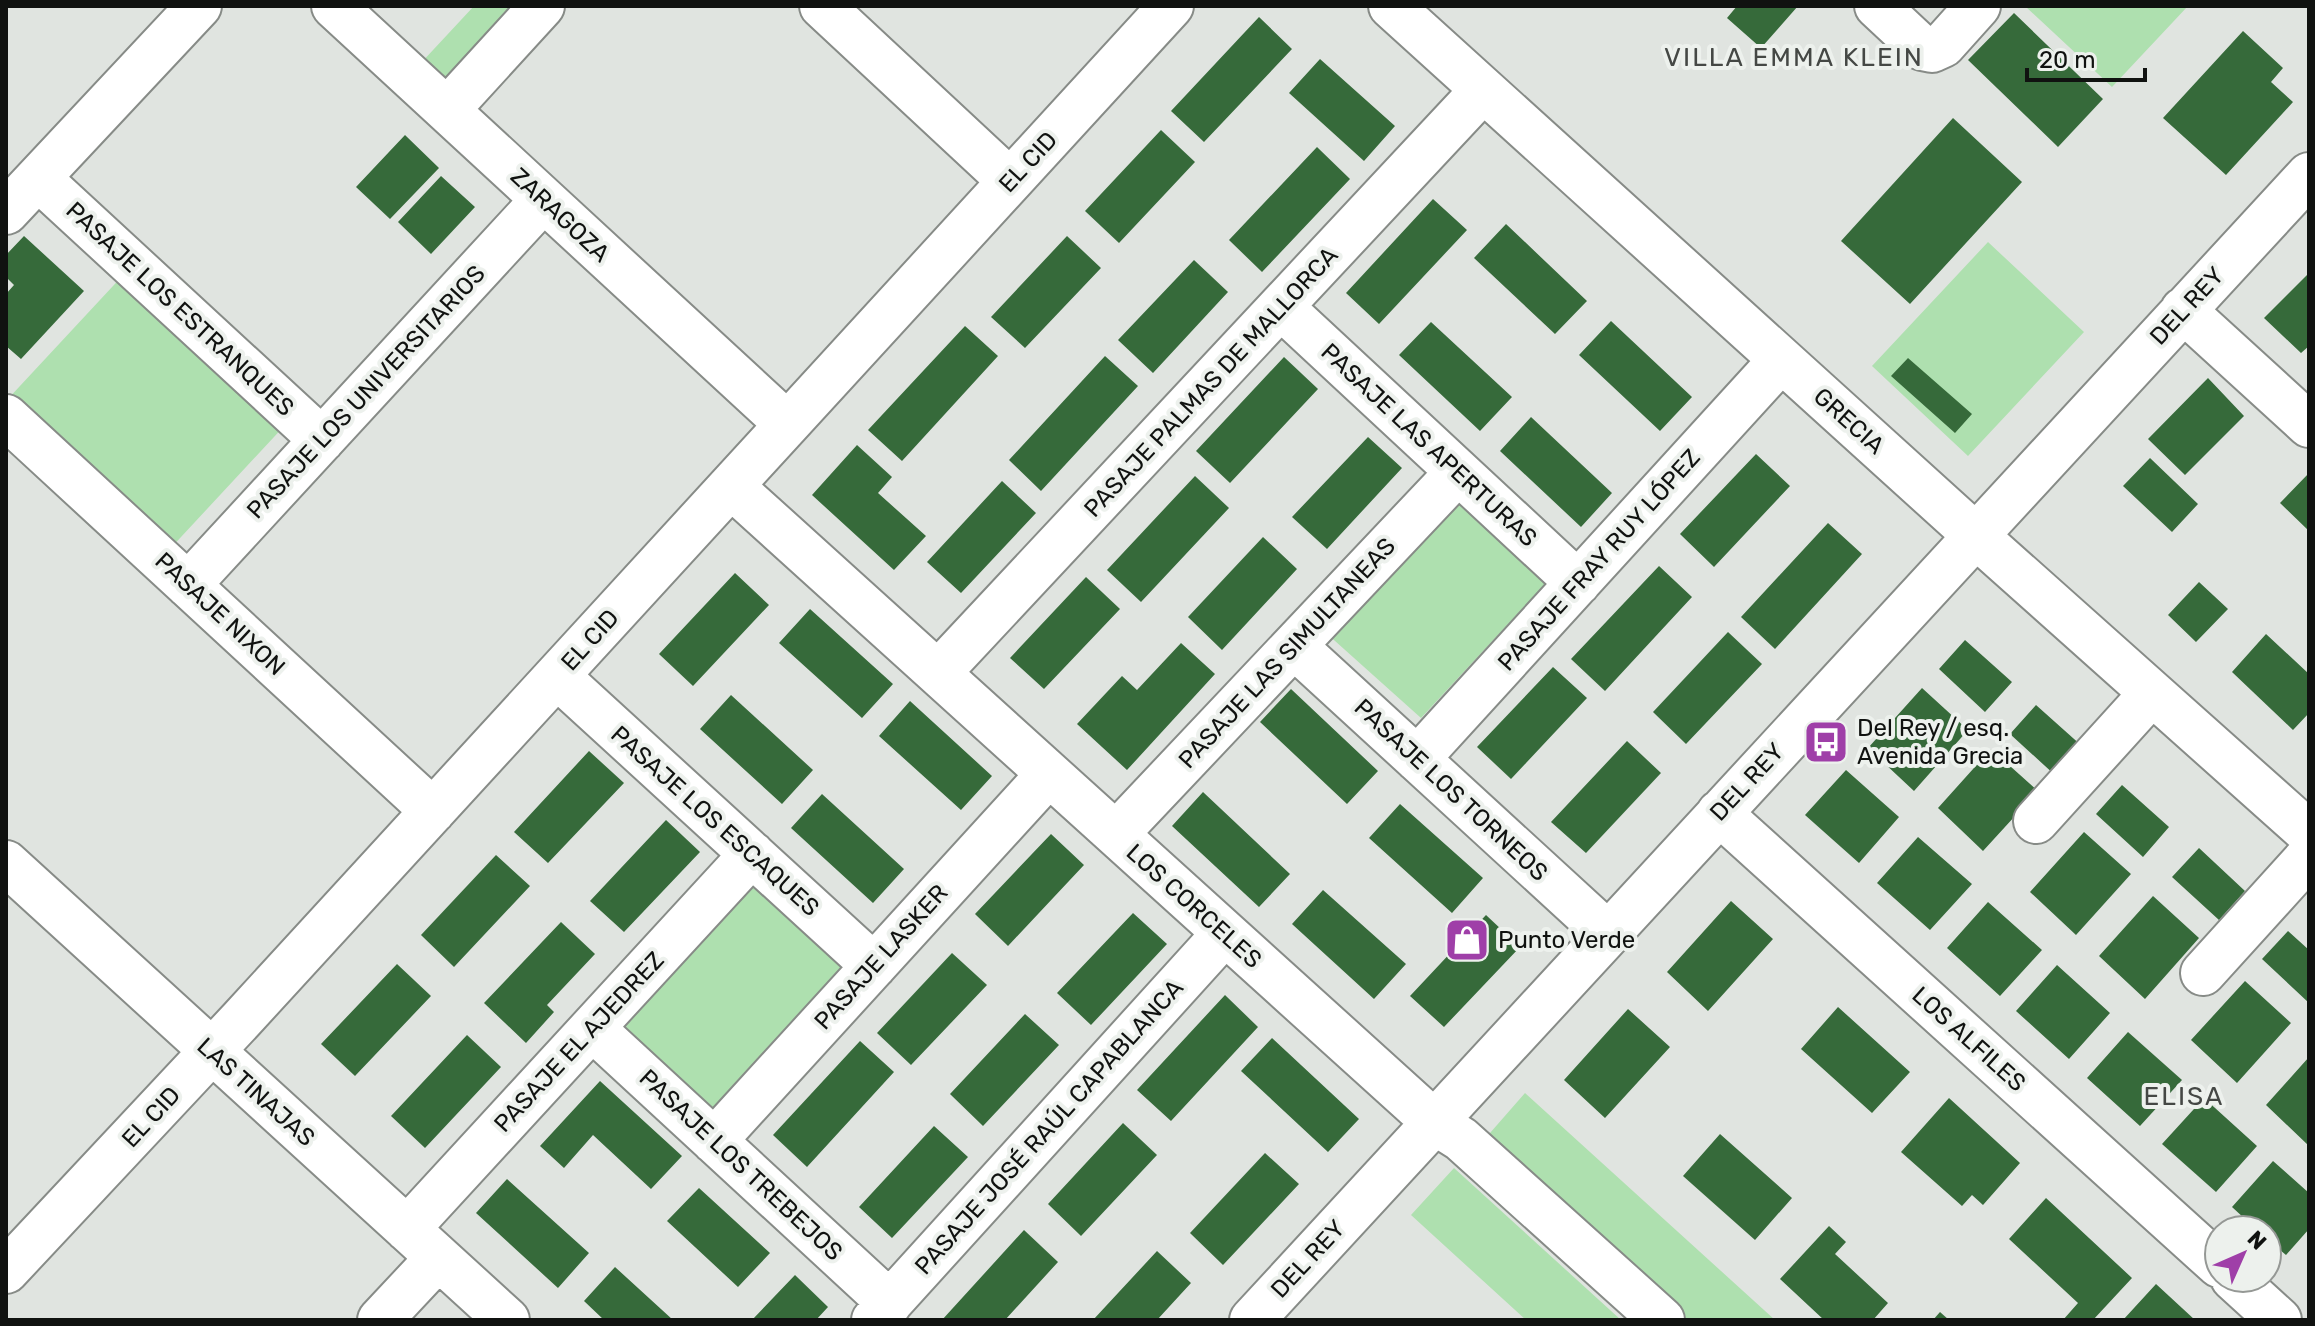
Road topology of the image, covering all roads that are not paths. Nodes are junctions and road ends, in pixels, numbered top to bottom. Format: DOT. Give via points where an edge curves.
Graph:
graph roads {
  1 [pos="199,6"];
  2 [pos="334,6"];
  3 [pos="542,6"];
  4 [pos="822,6"];
  5 [pos="1171,6"];
  6 [pos="1391,6"];
  7 [pos="1877,6"];
  8 [pos="1978,6"];
  9 [pos="1483,90"];
  10 [pos="447,110"];
  11 [pos="2309,175"];
  12 [pos="38,178"];
  13 [pos="1010,181"];
  14 [pos="543,200"];
  15 [pos="6,212"];
  16 [pos="1281,307"];
  17 [pos="2183,310"];
  18 [pos="1781,360"];
  19 [pos="6,417"];
  20 [pos="787,424"];
  21 [pos="2309,425"];
  22 [pos="322,440"];
  23 [pos="1458,472"];
  24 [pos="731,486"];
  25 [pos="1975,535"];
  26 [pos="1578,583"];
  27 [pos="188,585"];
  28 [pos="1294,646"];
  29 [pos="938,673"];
  30 [pos="557,676"];
  31 [pos="2152,693"];
  32 [pos="1417,759"];
  33 [pos="1049,774"];
  34 [pos="433,811"];
  35 [pos="1719,813"];
  36 [pos="2036,821"];
  37 [pos="2309,833"];
  38 [pos="1116,834"];
  39 [pos="752,854"];
  40 [pos="2309,856"];
  41 [pos="6,863"];
  42 [pos="1225,933"];
  43 [pos="1608,934"];
  44 [pos="874,966"];
  45 [pos="2203,973"];
  46 [pos="592,1028"];
  47 [pos="212,1051"];
  48 [pos="1434,1122"];
  49 [pos="714,1141"];
  50 [pos="422,1243"];
  51 [pos="2203,1251"];
  52 [pos="6,1271"];
  53 [pos="2251,1294"];
  54 [pos="882,1311"];
  55 [pos="380,1320"];
  56 [pos="507,1320"];
  57 [pos="1252,1320"];
  58 [pos="1662,1320"];
  59 [pos="2279,1320"];
  1 -- 12 [label="street"];
  2 -- 10 [label="street, ZARAGOZA"];
  3 -- 10 [label="street"];
  4 -- 13 [label="street"];
  5 -- 13 [label="street, EL CID"];
  6 -- 9 [label="street, GRECIA"];
  7 -- 8 [label="street" via="1922,48 1932,50"];
  9 -- 16 [label="street, PASAJE PALMAS DE MALLORCA"];
  9 -- 18 [label="street, GRECIA"];
  10 -- 14 [label="street, ZARAGOZA"];
  11 -- 17 [label="street, DEL REY"];
  12 -- 15 [label="street"];
  12 -- 22 [label="street, PASAJE LOS ESTRANQUES"];
  13 -- 20 [label="street, EL CID"];
  14 -- 20 [label="street, ZARAGOZA"];
  14 -- 22 [label="street, PASAJE LOS UNIVERSITARIOS"];
  16 -- 23 [label="street, PASAJE LAS APERTURAS"];
  16 -- 29 [label="street, PASAJE PALMAS DE MALLORCA"];
  17 -- 21 [label="street"];
  17 -- 25 [label="street, DEL REY"];
  18 -- 25 [label="street, GRECIA"];
  18 -- 26 [label="street, PASAJE FRAY RUY LÓPEZ"];
  19 -- 27 [label="street, PASAJE NIXON"];
  20 -- 24 [label="street, EL CID"];
  22 -- 27 [label="street, PASAJE LOS UNIVERSITARIOS"];
  23 -- 26 [label="street, PASAJE LAS APERTURAS"];
  23 -- 28 [label="street, PASAJE LAS SIMULTANEAS"];
  24 -- 29 [label="street, LOS CORCELES"];
  24 -- 30 [label="street, EL CID"];
  25 -- 31 [label="street, GRECIA"];
  25 -- 35 [label="street, DEL REY"];
  26 -- 32 [label="street, PASAJE FRAY RUY LÓPEZ"];
  27 -- 34 [label="street, PASAJE NIXON"];
  28 -- 32 [label="street, PASAJE LOS TORNEOS"];
  28 -- 38 [label="street, PASAJE LAS SIMULTANEAS"];
  29 -- 33 [label="street, LOS CORCELES"];
  30 -- 34 [label="street, EL CID"];
  30 -- 39 [label="street, PASAJE LOS ESCAQUES"];
  31 -- 36 [label="street"];
  31 -- 37 [label="street, GRECIA"];
  32 -- 43 [label="street, PASAJE LOS TORNEOS"];
  33 -- 38 [label="street, LOS CORCELES"];
  33 -- 44 [label="street, PASAJE LASKER"];
  34 -- 47 [label="street, EL CID"];
  35 -- 43 [label="street, DEL REY"];
  35 -- 51 [label="street, LOS ALFILES"];
  38 -- 42 [label="street, LOS CORCELES"];
  39 -- 44 [label="street, PASAJE LOS ESCAQUES"];
  39 -- 46 [label="street, PASAJE EL AJEDREZ"];
  40 -- 45 [label="street"];
  41 -- 47 [label="street, LAS TINAJAS"];
  42 -- 48 [label="street, LOS CORCELES"];
  42 -- 54 [label="street, PASAJE JOSÉ RAÚL CAPABLANCA"];
  43 -- 48 [label="street, DEL REY"];
  44 -- 49 [label="street, PASAJE LASKER"];
  46 -- 49 [label="street, PASAJE LOS TREBEJOS"];
  46 -- 50 [label="street, PASAJE EL AJEDREZ"];
  47 -- 50 [label="street, LAS TINAJAS"];
  47 -- 52 [label="street, EL CID"];
  48 -- 57 [label="street, DEL REY"];
  48 -- 58 [label="street, LOS CORCELES" via="1461,1139"];
  49 -- 54 [label="street, PASAJE LOS TREBEJOS"];
  50 -- 55 [label="street, PASAJE EL AJEDREZ"];
  50 -- 56 [label="street, LAS TINAJAS"];
  53 -- 59 [label="street"];
}
